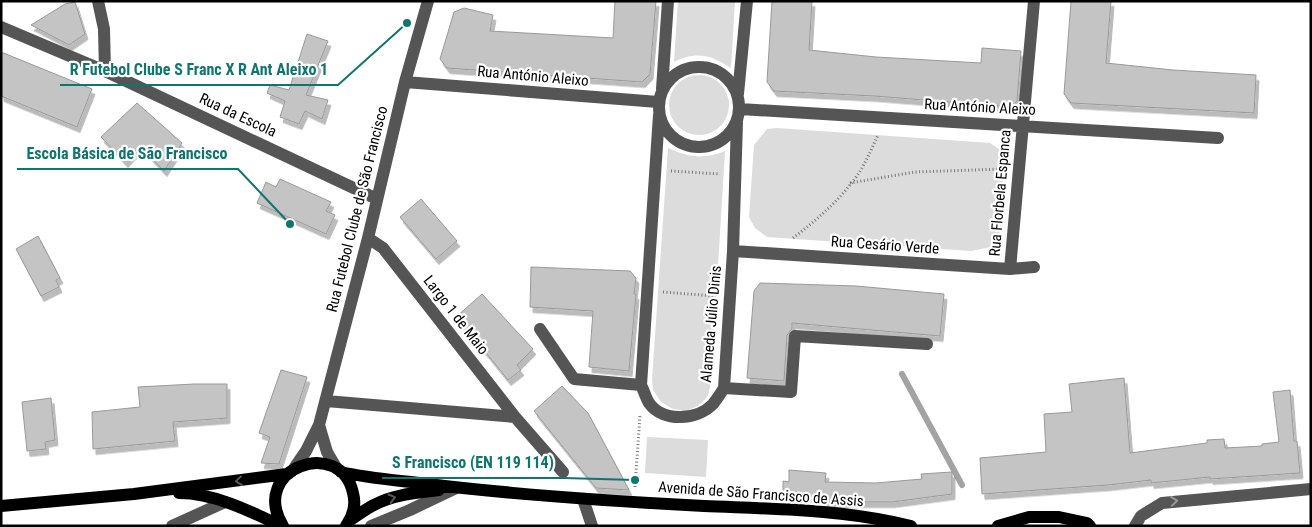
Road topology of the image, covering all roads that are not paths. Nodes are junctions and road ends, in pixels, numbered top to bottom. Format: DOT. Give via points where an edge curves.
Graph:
graph roads {
  1 [pos="98,1"];
  2 [pos="428,1"];
  3 [pos="668,1"];
  4 [pos="747,1"];
  5 [pos="1034,1"];
  6 [pos="1,28"];
  7 [pos="105,71"];
  8 [pos="406,82"];
  9 [pos="662,89"];
  10 [pos="739,103"];
  11 [pos="659,109"];
  12 [pos="736,122"];
  13 [pos="1022,126"];
  14 [pos="1218,138"];
  15 [pos="377,198"];
  16 [pos="368,238"];
  17 [pos="733,251"];
  18 [pos="1034,267"];
  19 [pos="1010,269"];
  20 [pos="540,329"];
  21 [pos="926,344"];
  22 [pos="641,385"];
  23 [pos="724,388"];
  24 [pos="326,401"];
  25 [pos="515,417"];
  26 [pos="319,426"];
  27 [pos="291,471"];
  28 [pos="339,471"];
  29 [pos="563,472"];
  30 [pos="456,488"];
  31 [pos="1311,489"];
  32 [pos="134,494"];
  33 [pos="583,499"];
  34 [pos="225,502"];
  35 [pos="1,506"];
  36 [pos="887,522"];
  37 [pos="184,523"];
  38 [pos="349,524"];
  39 [pos="172,526"];
  40 [pos="282,526"];
  41 [pos="371,526"];
  42 [pos="592,526"];
  43 [pos="911,526"];
  44 [pos="998,526"];
  45 [pos="1090,526"];
  46 [pos="1135,526"];
  1 -- 7 [label="street" via="104,29"];
  2 -- 8 [label="street, Rua Futebol Clube de São Francisco"];
  3 -- 9 [label="street"];
  4 -- 10 [label="street, Alameda Júlio Dinis"];
  5 -- 13 [label="street, Rua Florbela Espanca"];
  6 -- 7 [label="street, Rua da Escola"];
  7 -- 15 [label="street, Rua da Escola"];
  8 -- 11 [label="street, Rua António Aleixo"];
  8 -- 15 [label="street, Rua Futebol Clube de São Francisco"];
  9 -- 10 [label="street" via="682,70 695,66 709,67 732,83"];
  9 -- 11 [label="street"];
  10 -- 12 [label="street, Alameda Júlio Dinis"];
  10 -- 13 [label="street, Rua António Aleixo"];
  11 -- 12 [label="street, Alameda Júlio Dinis" via="664,127 672,137 695,147 720,141"];
  11 -- 22 [label="street"];
  12 -- 17 [label="street, Alameda Júlio Dinis"];
  13 -- 14 [label="street, Rua António Aleixo"];
  13 -- 19 [label="street, Rua Florbela Espanca"];
  15 -- 16 [label="street, Rua Futebol Clube de São Francisco"];
  16 -- 24 [label="street, Rua Futebol Clube de São Francisco"];
  16 -- 25 [label="street, Largo 1 de Maio" via="383,248"];
  17 -- 19 [label="street, Rua Cesário Verde"];
  17 -- 23 [label="street, Alameda Júlio Dinis"];
  18 -- 19 [label="street, Rua Cesário Verde"];
  20 -- 22 [label="street" via="574,379"];
  21 -- 23 [label="street" via="795,336 791,392"];
  22 -- 23 [label="street, Alameda Júlio Dinis" via="650,404 665,414 680,418 696,415 712,405"];
  24 -- 25 [label="street"];
  24 -- 26 [label="street, Rua Futebol Clube de São Francisco"];
  25 -- 29 [label="street, Largo 1 de Maio"];
  26 -- 27 [label="street, Rua Futebol Clube de São Francisco"];
  26 -- 28 [label="street" via="327,452"];
  27 -- 28 [label="main road, Avenida de São Francisco de Assis" via="309,462 324,463"];
  27 -- 32 [label="main road, Avenida de São Francisco de Assis, one-way"];
  27 -- 40 [label="main road, Avenida de São Francisco de Assis" via="280,483 276,494 275,506"];
  28 -- 30 [label="main road, Avenida de São Francisco de Assis"];
  28 -- 38 [label="main road, Avenida de São Francisco de Assis" via="348,480 354,495"];
  30 -- 33 [label="main road, Avenida de São Francisco de Assis"];
  38 -- 30 [label="main road, Avenida de São Francisco de Assis, one-way" via="388,498"];
  30 -- 41 [label="street"];
  46 -- 31 [label="street, one-way" via="1141,516 1162,503"];
  32 -- 34 [label="main road, Avenida de São Francisco de Assis" via="184,493"];
  32 -- 35 [label="main road, Avenida de São Francisco de Assis"];
  33 -- 36 [label="main road, Avenida de São Francisco de Assis" via="829,512"];
  33 -- 42 [label="street"];
  34 -- 37 [label="street"];
  34 -- 40 [label="main road, Avenida de São Francisco de Assis"];
  36 -- 43 [label="main road, Avenida de São Francisco de Assis"];
  37 -- 39 [label="street"];
  44 -- 45 [label="main road" via="1029,517 1059,516"];
}
